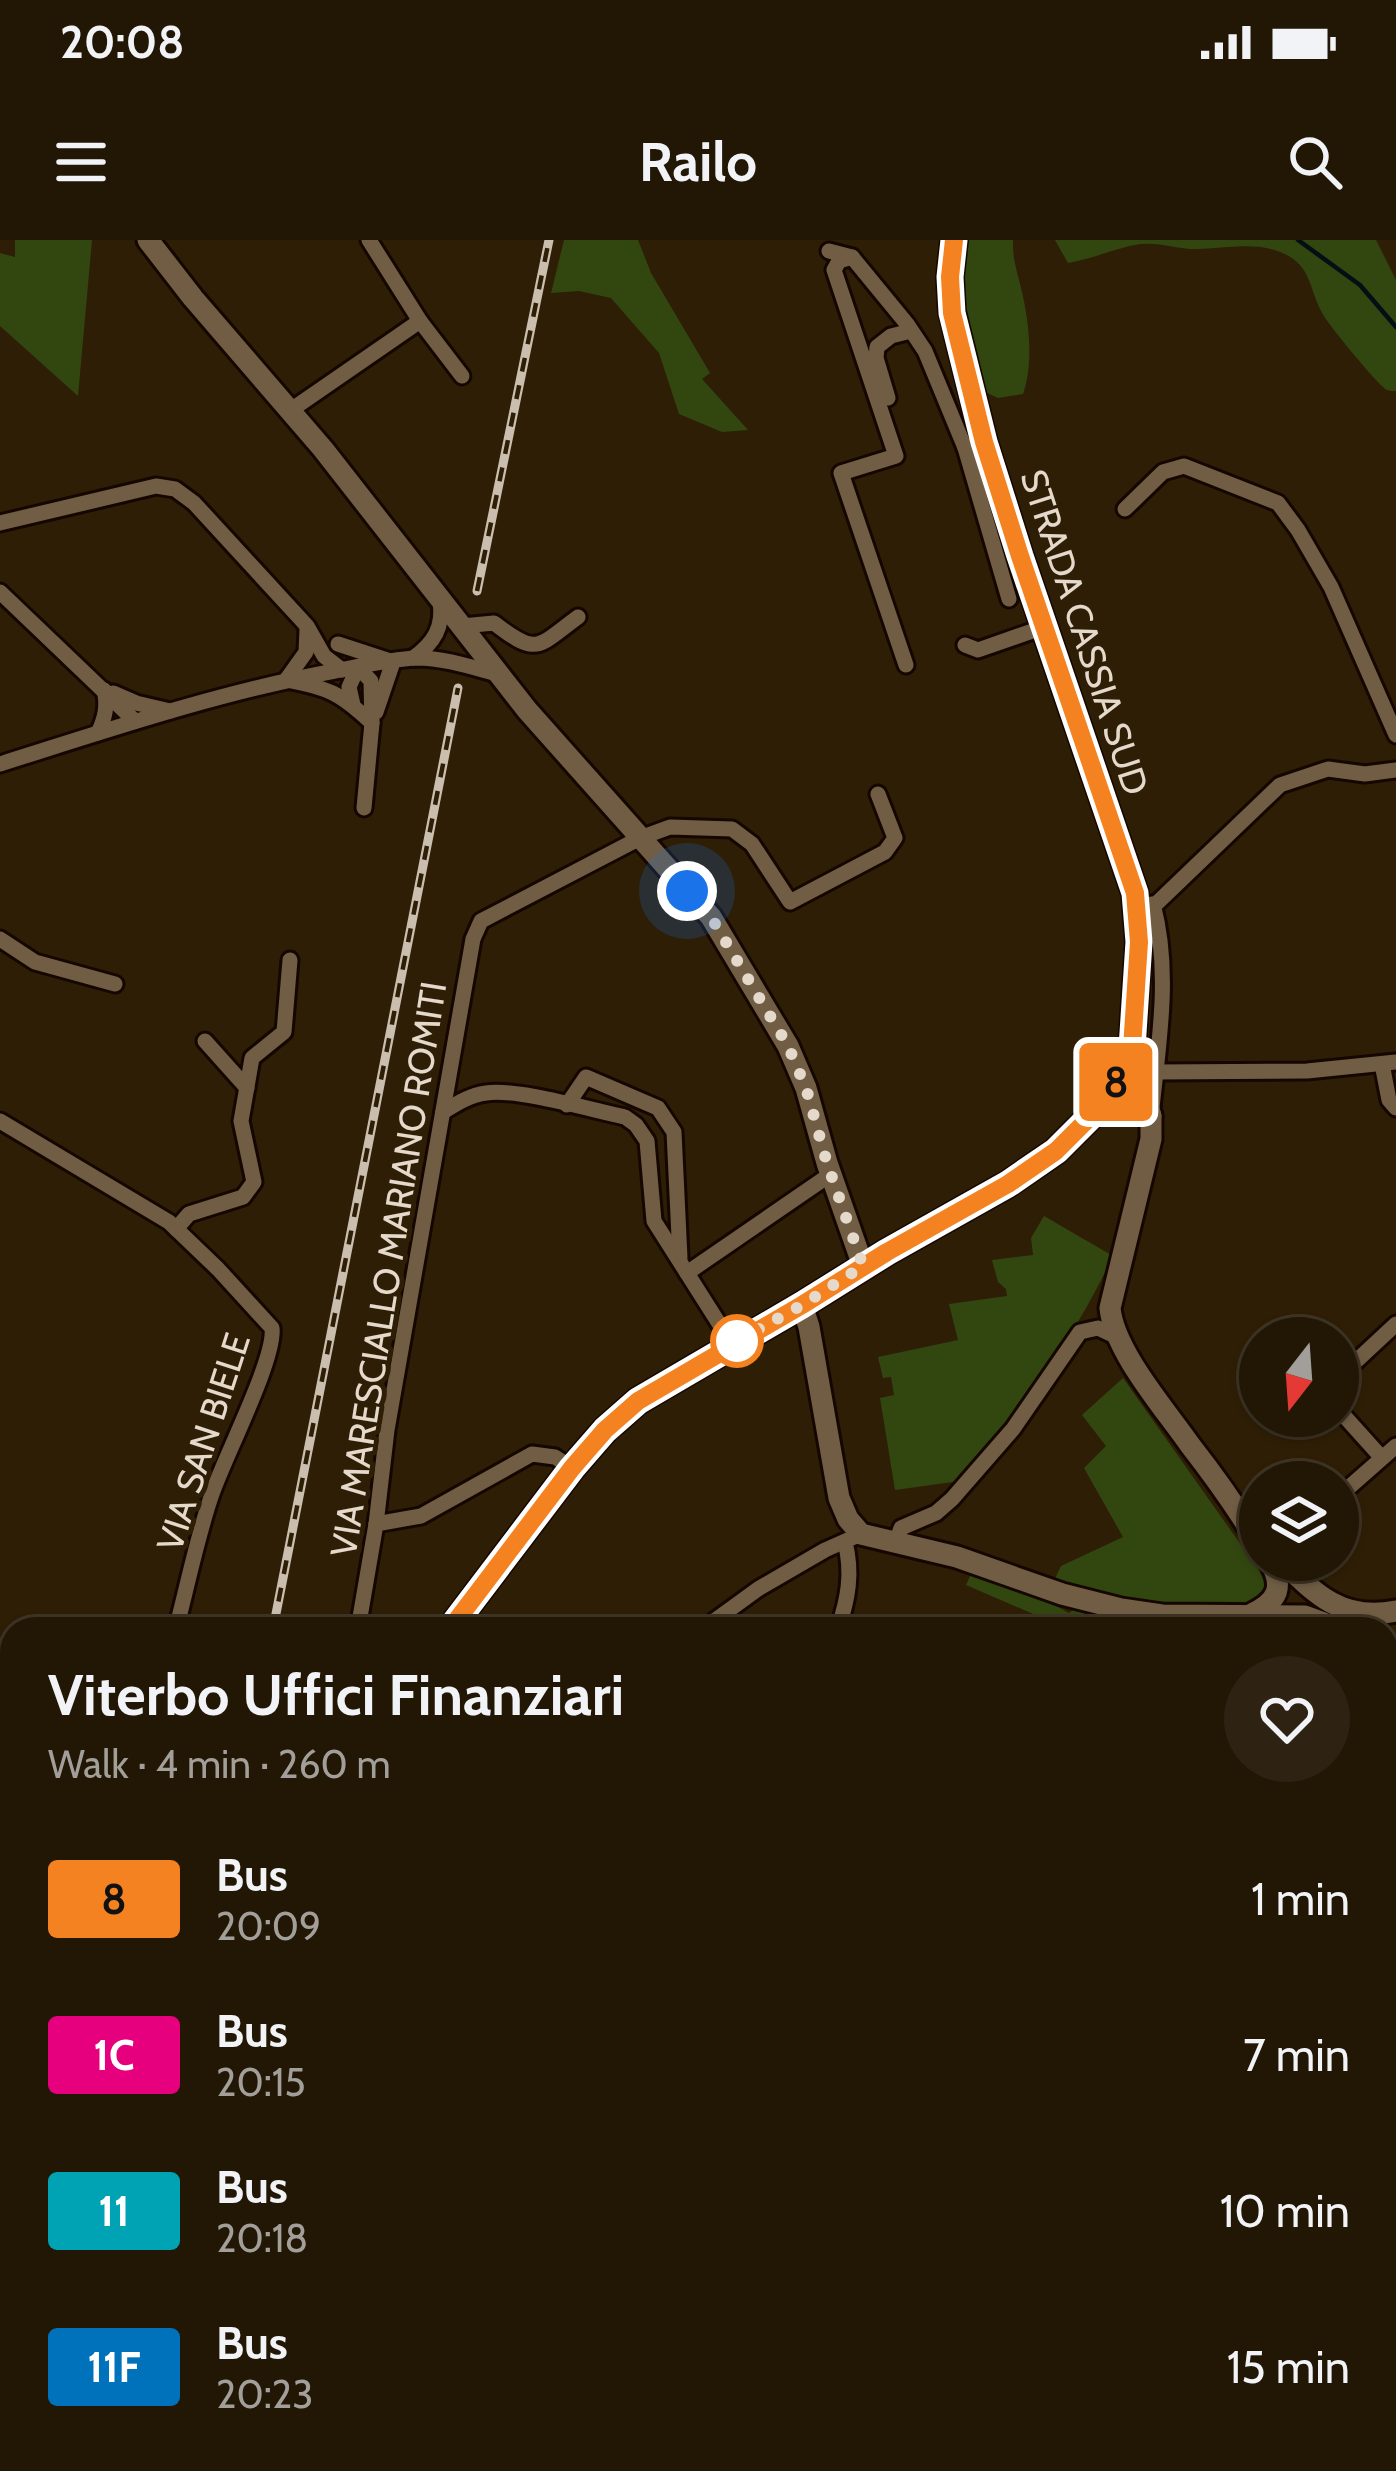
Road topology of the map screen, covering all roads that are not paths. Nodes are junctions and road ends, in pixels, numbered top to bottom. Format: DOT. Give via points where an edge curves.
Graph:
graph roads {
  1 [pos="148,240"];
  2 [pos="368,240"];
  3 [pos="954,240"];
  4 [pos="829,251"];
  5 [pos="852,257"];
  6 [pos="420,321"];
  7 [pos="911,331"];
  8 [pos="462,376"];
  9 [pos="291,410"];
  10 [pos="896,424"];
  11 [pos="974,445"];
  12 [pos="1125,509"];
  13 [pos="0,523"];
  14 [pos="0,592"];
  15 [pos="438,594"];
  16 [pos="1010,599"];
  17 [pos="578,617"];
  18 [pos="307,626"];
  19 [pos="1045,626"];
  20 [pos="468,634"];
  21 [pos="338,644"];
  22 [pos="966,650"];
  23 [pos="435,652"];
  24 [pos="393,662"];
  25 [pos="906,665"];
  26 [pos="350,668"];
  27 [pos="498,674"];
  28 [pos="286,680"];
  29 [pos="104,690"];
  30 [pos="136,703"];
  31 [pos="353,705"];
  32 [pos="172,711"];
  33 [pos="135,721"];
  34 [pos="372,723"];
  35 [pos="98,733"];
  36 [pos="1396,735"];
  37 [pos="0,764"];
  38 [pos="1396,770"];
  39 [pos="878,794"];
  40 [pos="364,808"];
  41 [pos="640,838"];
  42 [pos="1145,905"];
  43 [pos="0,939"];
  44 [pos="290,960"];
  45 [pos="115,984"];
  46 [pos="205,1041"];
  47 [pos="1132,1048"];
  48 [pos="1389,1063"];
  49 [pos="1156,1072"];
  50 [pos="247,1088"];
  51 [pos="567,1105"];
  52 [pos="1396,1108"];
  53 [pos="443,1112"];
  54 [pos="1093,1114"];
  55 [pos="1151,1117"];
  56 [pos="0,1121"];
  57 [pos="831,1174"];
  58 [pos="176,1229"];
  59 [pos="863,1266"];
  60 [pos="683,1267"];
  61 [pos="802,1305"];
  62 [pos="1396,1324"];
  63 [pos="1117,1337"];
  64 [pos="732,1344"];
  65 [pos="1359,1358"];
  66 [pos="1359,1432"];
  67 [pos="1396,1446"];
  68 [pos="1382,1458"];
  69 [pos="572,1468"];
  70 [pos="1359,1478"];
  71 [pos="1239,1514"];
  72 [pos="376,1524"];
  73 [pos="853,1538"];
  74 [pos="896,1542"];
  75 [pos="1276,1581"];
  76 [pos="1304,1581"];
  77 [pos="1252,1614"];
  78 [pos="179,1617"];
  79 [pos="360,1617"];
  80 [pos="459,1617"];
  81 [pos="720,1617"];
  82 [pos="842,1617"];
  83 [pos="1309,1617"];
  84 [pos="1375,1617"];
  1 -- 9 [label="main road"];
  2 -- 6 [label="street"];
  3 -- 11 [label="main road, STRADA CASSIA SUD" via="952,313"];
  4 -- 5 [label="street"];
  5 -- 7 [label="street"];
  5 -- 25 [label="street" via="834,270 896,457 841,473"];
  6 -- 8 [label="street"];
  6 -- 9 [label="street"];
  7 -- 10 [label="street" via="877,347"];
  7 -- 11 [label="street"];
  9 -- 15 [label="main road"];
  11 -- 16 [label="street"];
  11 -- 19 [label="main road, STRADA CASSIA SUD"];
  12 -- 36 [label="street" via="1162,472 1184,466 1278,503 1331,586"];
  13 -- 18 [label="street" via="156,485 175,489"];
  14 -- 29 [label="street"];
  15 -- 20 [label="main road"];
  15 -- 23 [label="street" via="443,617"];
  17 -- 20 [label="street" via="531,647 494,623"];
  18 -- 21 [label="street"];
  18 -- 26 [label="street" via="324,656"];
  18 -- 28 [label="street" via="306,652"];
  19 -- 22 [label="street"];
  19 -- 42 [label="main road, STRADA CASSIA SUD"];
  20 -- 23 [label="street"];
  20 -- 27 [label="main road"];
  21 -- 24 [label="street"];
  21 -- 26 [label="street"];
  23 -- 24 [label="street"];
  23 -- 27 [label="street"];
  24 -- 26 [label="street"];
  24 -- 34 [label="street"];
  26 -- 28 [label="street"];
  26 -- 31 [label="street"];
  26 -- 34 [label="street" via="371,681"];
  27 -- 41 [label="main road"];
  28 -- 31 [label="street" via="324,687"];
  28 -- 32 [label="street"];
  29 -- 30 [label="street"];
  29 -- 33 [label="street"];
  29 -- 35 [label="street"];
  30 -- 32 [label="street"];
  30 -- 33 [label="street"];
  31 -- 34 [label="street"];
  32 -- 33 [label="street"];
  33 -- 35 [label="street"];
  34 -- 40 [label="street"];
  35 -- 37 [label="street"];
  38 -- 42 [label="street" via="1328,769 1280,785"];
  39 -- 41 [label="street" via="895,838 884,852 790,902 752,844 732,830 670,827"];
  41 -- 53 [label="street, VIA MARESCIALLO MARIANO ROMITI" via="481,920"];
  41 -- 57 [label="main road" via="711,917 788,1046"];
  42 -- 47 [label="main road, STRADA CASSIA SUD"];
  42 -- 49 [label="street" via="1162,963"];
  43 -- 45 [label="street" via="35,962"];
  44 -- 50 [label="street" via="284,1032 252,1058"];
  46 -- 50 [label="street"];
  47 -- 54 [label="main road"];
  47 -- 55 [label="main road"];
  48 -- 49 [label="street"];
  48 -- 52 [label="street"];
  49 -- 55 [label="street"];
  50 -- 58 [label="street" via="242,1121 254,1182 243,1196 189,1214"];
  51 -- 53 [label="street" via="489,1092"];
  51 -- 60 [label="street" via="636,1125 647,1141 654,1221"];
  51 -- 60 [label="street" via="586,1077 658,1108 674,1132"];
  53 -- 72 [label="street, VIA MARESCIALLO MARIANO ROMITI"];
  54 -- 55 [label="main road" via="1121,1101"];
  54 -- 59 [label="main road" via="1032,1169"];
  55 -- 63 [label="main road" via="1110,1308"];
  56 -- 58 [label="street, VIA SAN BIELE"];
  57 -- 59 [label="main road"];
  57 -- 60 [label="street"];
  58 -- 78 [label="street, VIA SAN BIELE" via="273,1337 211,1496"];
  59 -- 61 [label="main road"];
  60 -- 64 [label="street"];
  61 -- 64 [label="main road"];
  61 -- 73 [label="main road"];
  62 -- 65 [label="street"];
  63 -- 71 [label="main road"];
  63 -- 74 [label="street" via="1098,1328 1080,1332 952,1499 902,1528"];
  64 -- 69 [label="main road" via="638,1401"];
  66 -- 68 [label="street"];
  67 -- 68 [label="street"];
  68 -- 70 [label="street"];
  69 -- 72 [label="street" via="532,1454 421,1516"];
  69 -- 80 [label="main road"];
  72 -- 79 [label="street, VIA MARESCIALLO MARIANO ROMITI"];
  73 -- 74 [label="main road"];
  73 -- 81 [label="street"];
  73 -- 82 [label="street"];
  74 -- 77 [label="main road" via="1121,1610"];
  75 -- 77 [label="main road" via="1269,1605"];
  76 -- 84 [label="main road" via="1328,1603"];
  77 -- 83 [label="main road"];
}
